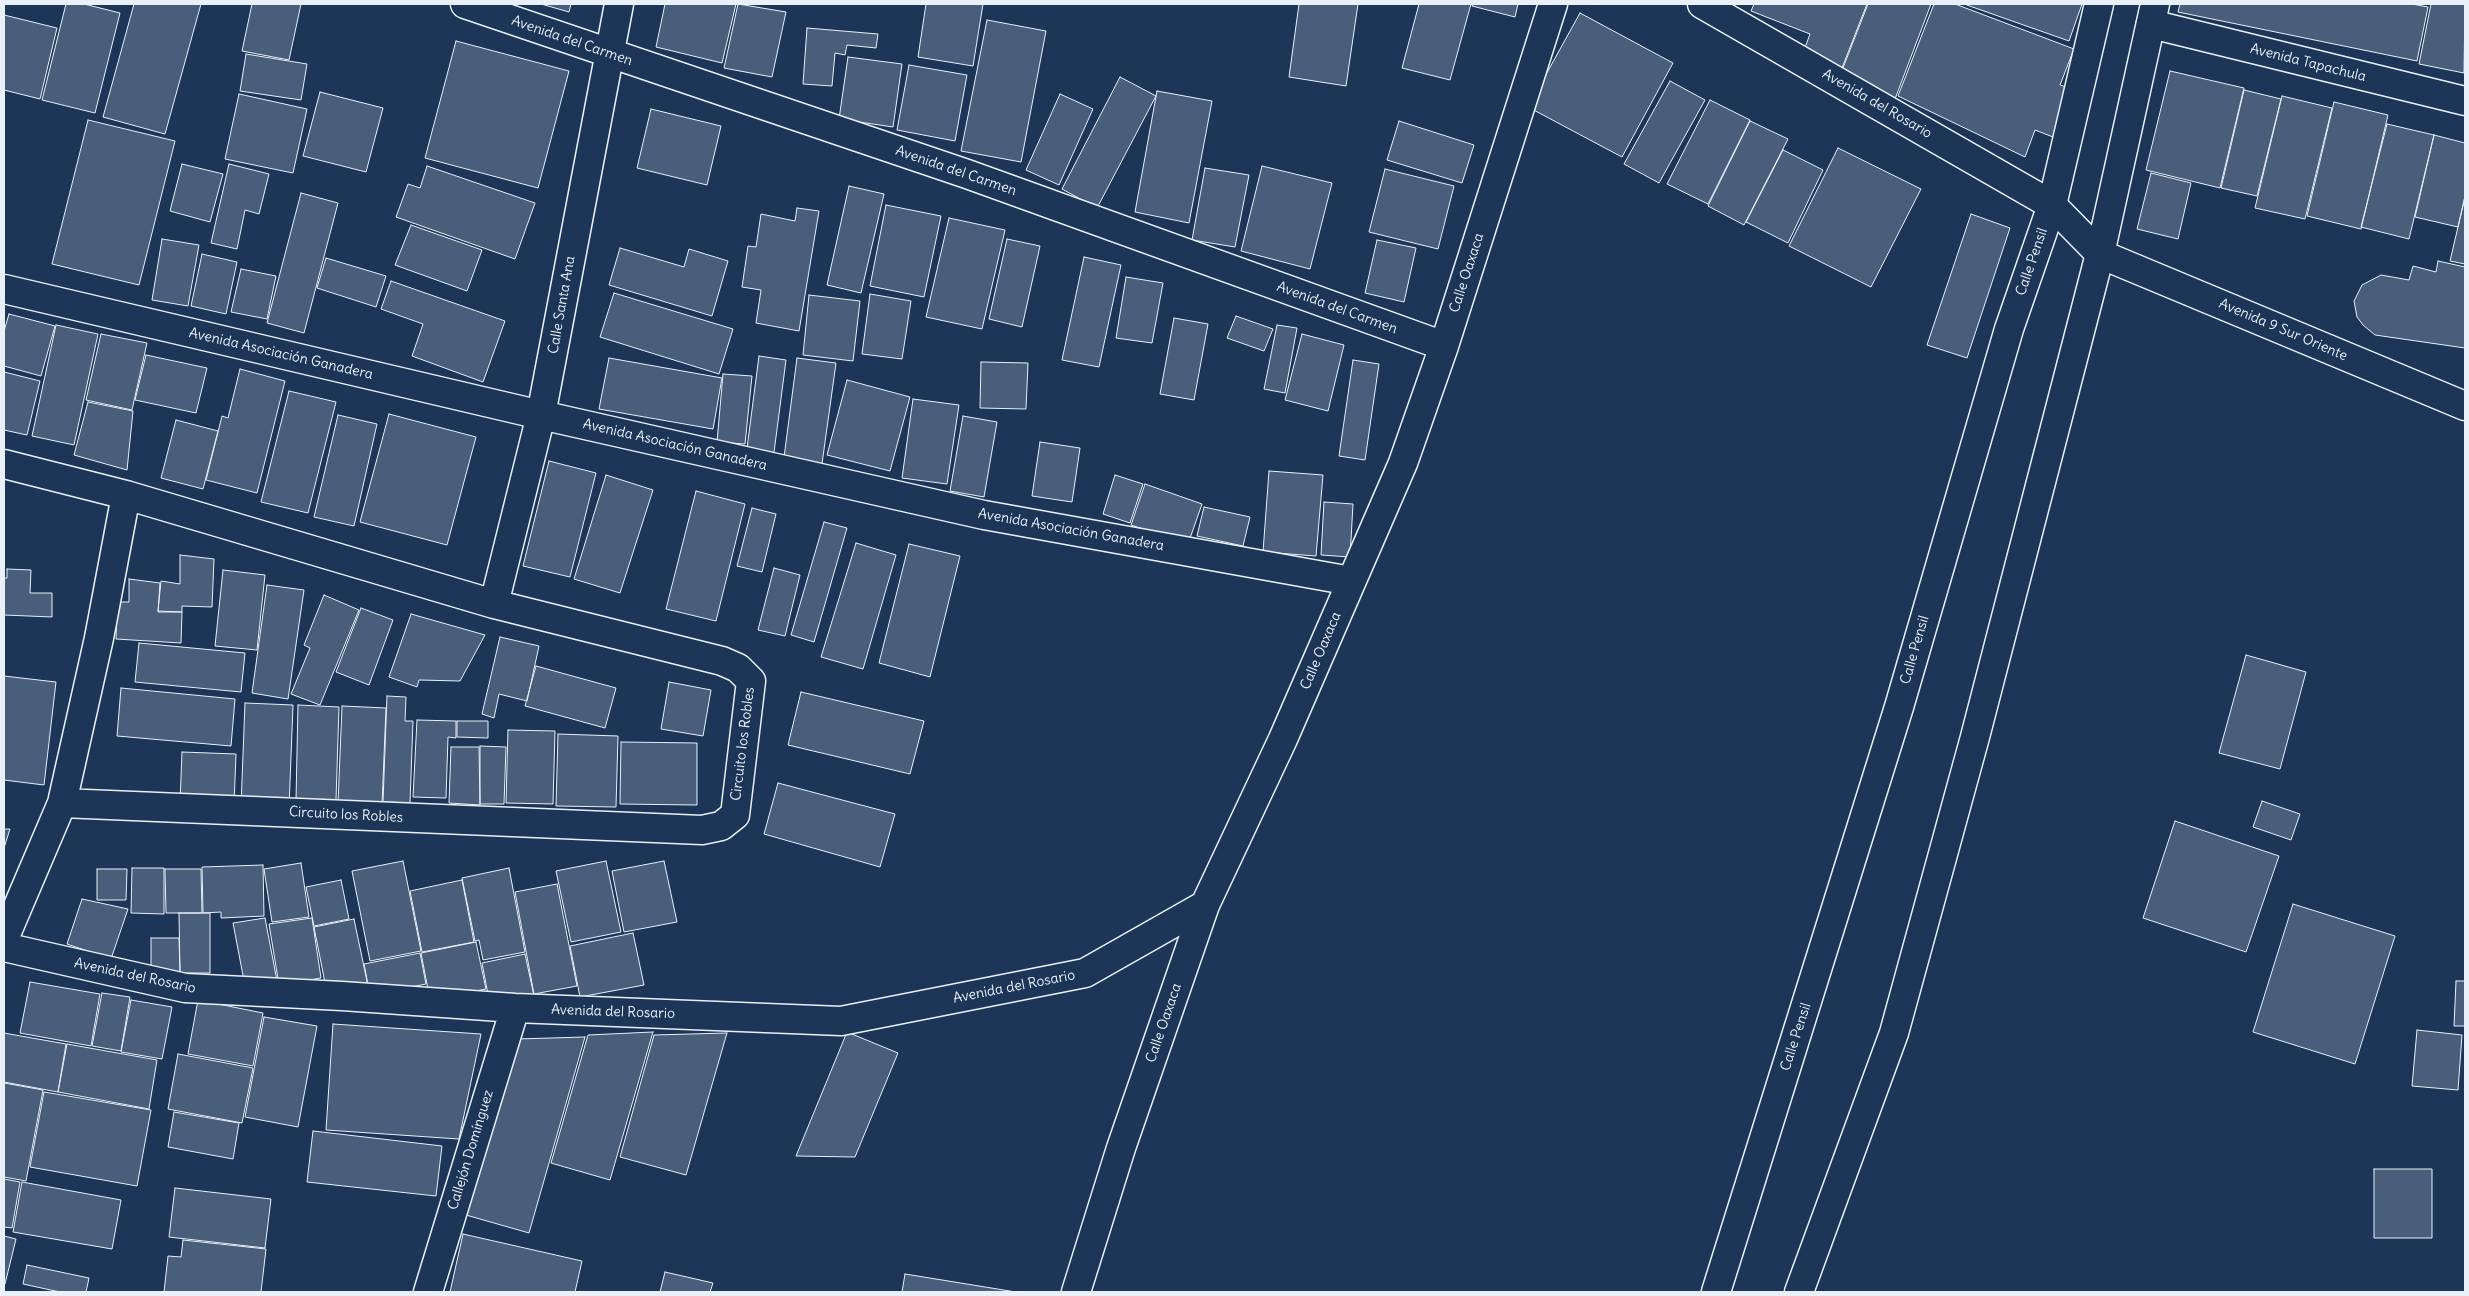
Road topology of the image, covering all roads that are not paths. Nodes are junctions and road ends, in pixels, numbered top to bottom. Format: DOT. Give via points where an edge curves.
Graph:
graph roads {
  1 [pos="465,4"];
  2 [pos="619,4"];
  3 [pos="1553,4"];
  4 [pos="1702,4"];
  5 [pos="2099,4"];
  6 [pos="2153,14"];
  7 [pos="608,54"];
  8 [pos="2465,101"];
  9 [pos="2052,206"];
  10 [pos="2100,254"];
  11 [pos="4,289"];
  12 [pos="1444,346"];
  13 [pos="2465,406"];
  14 [pos="541,415"];
  15 [pos="4,464"];
  16 [pos="126,495"];
  17 [pos="1351,582"];
  18 [pos="494,604"];
  19 [pos="62,802"];
  20 [pos="1205,905"];
  21 [pos="4,939"];
  22 [pos="4,947"];
  23 [pos="515,1008"];
  24 [pos="428,1292"];
  25 [pos="1076,1292"];
  26 [pos="1716,1292"];
  27 [pos="1799,1292"];
  1 -- 7 [label="street, Avenida del Carmen"];
  2 -- 7 [label="street, Calle Santa Ana"];
  3 -- 12 [label="street, Calle Oaxaca"];
  4 -- 9 [label="street, Avenida del Rosario"];
  5 -- 9 [label="street, Calle Pensil"];
  6 -- 8 [label="street, Avenida Tapachula"];
  6 -- 10 [label="street"];
  7 -- 12 [label="street, Avenida del Carmen" via="967,174"];
  7 -- 14 [label="street, Calle Santa Ana"];
  9 -- 10 [label="street, Avenida del Rosario"];
  9 -- 26 [label="street, Calle Pensil" via="2009,329 1899,707"];
  10 -- 13 [label="street, Avenida 9 Sur Oriente"];
  10 -- 27 [label="street" via="1975,737 1894,1032"];
  11 -- 14 [label="street, Avenida Asociación Ganadera"];
  12 -- 17 [label="street, Calle Oaxaca" via="1403,463"];
  14 -- 17 [label="street, Avenida Asociación Ganadera" via="984,515"];
  14 -- 18 [label="street, Calle Santa Ana"];
  15 -- 16 [label="street, Circuito los Robles"];
  16 -- 18 [label="street, Circuito los Robles"];
  16 -- 19 [label="street" via="99,638"];
  17 -- 20 [label="street, Calle Oaxaca" via="1283,739"];
  18 -- 19 [label="street, Circuito los Robles" via="722,661 738,668 751,681 735,815 720,826 702,830"];
  19 -- 21 [label="street"];
  20 -- 23 [label="street, Avenida del Rosario" via="1085,973 841,1021"];
  20 -- 25 [label="street, Calle Oaxaca" via="1121,1148"];
  22 -- 23 [label="street, Avenida del Rosario" via="185,988"];
  23 -- 24 [label="street, Callejón Domínguez"];
}
